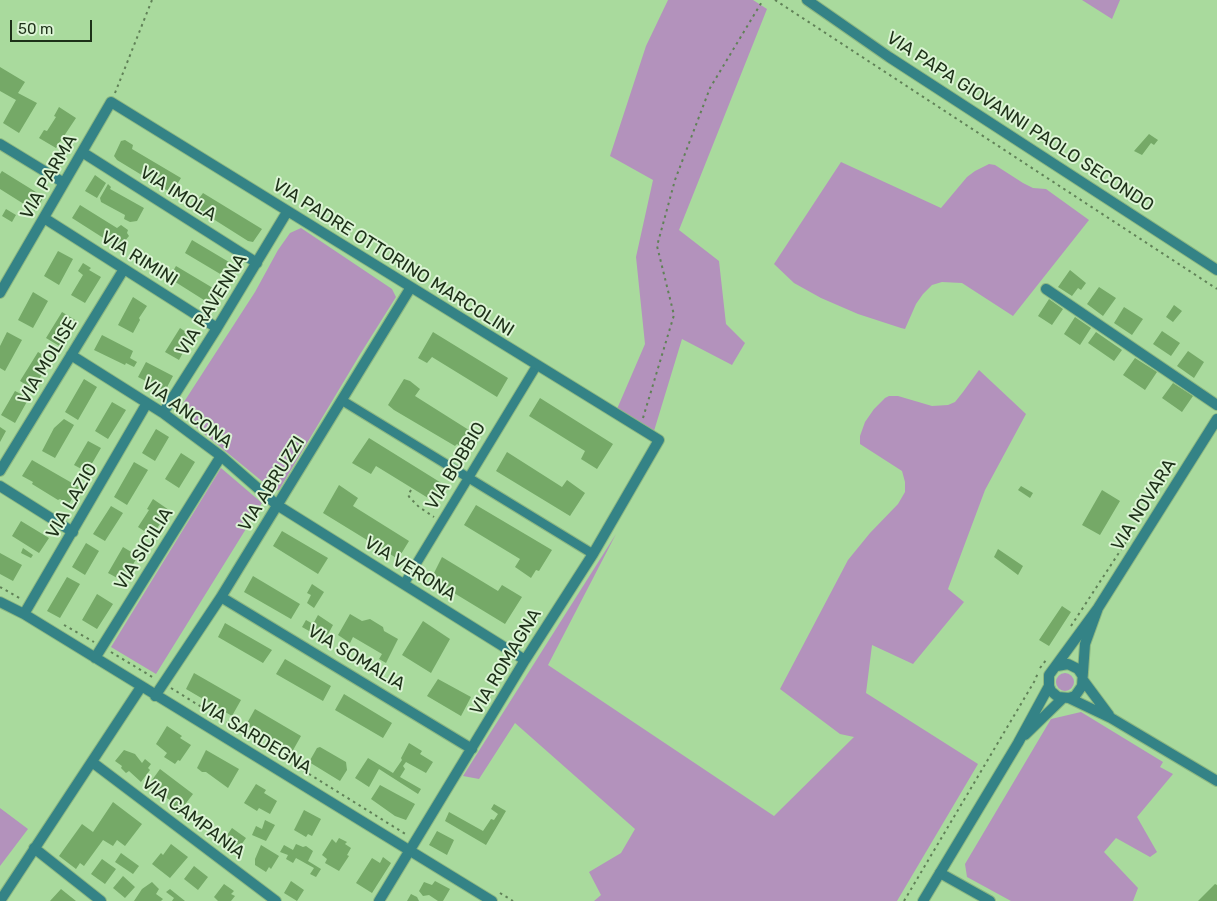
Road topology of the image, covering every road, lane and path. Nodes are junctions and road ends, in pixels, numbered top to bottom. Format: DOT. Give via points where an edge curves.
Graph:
graph roads {
  1 [pos="152,0"];
  2 [pos="763,0"];
  3 [pos="775,0"];
  4 [pos="806,0"];
  5 [pos="111,102"];
  6 [pos="0,144"];
  7 [pos="82,152"];
  8 [pos="64,183"];
  9 [pos="287,212"];
  10 [pos="44,218"];
  11 [pos="258,263"];
  12 [pos="124,269"];
  13 [pos="1217,270"];
  14 [pos="411,287"];
  15 [pos="1217,288"];
  16 [pos="1046,289"];
  17 [pos="0,294"];
  18 [pos="218,328"];
  19 [pos="71,355"];
  20 [pos="537,365"];
  21 [pos="343,401"];
  22 [pos="147,403"];
  23 [pos="1217,405"];
  24 [pos="163,413"];
  25 [pos="1217,419"];
  26 [pos="637,428"];
  27 [pos="659,440"];
  28 [pos="221,456"];
  29 [pos="0,471"];
  30 [pos="468,478"];
  31 [pos="0,486"];
  32 [pos="411,490"];
  33 [pos="277,506"];
  34 [pos="443,519"];
  35 [pos="73,532"];
  36 [pos="593,554"];
  37 [pos="404,584"];
  38 [pos="0,588"];
  39 [pos="222,597"];
  40 [pos="0,602"];
  41 [pos="30,605"];
  42 [pos="1098,608"];
  43 [pos="24,614"];
  44 [pos="62,624"];
  45 [pos="102,647"];
  46 [pos="95,658"];
  47 [pos="525,660"];
  48 [pos="1057,666"];
  49 [pos="1082,678"];
  50 [pos="163,683"];
  51 [pos="1049,686"];
  52 [pos="141,687"];
  53 [pos="155,696"];
  54 [pos="1066,698"];
  55 [pos="1111,718"];
  56 [pos="1018,742"];
  57 [pos="472,749"];
  58 [pos="92,762"];
  59 [pos="1217,781"];
  60 [pos="417,841"];
  61 [pos="34,848"];
  62 [pos="411,851"];
  63 [pos="940,873"];
  64 [pos="0,901"];
  65 [pos="101,901"];
  66 [pos="276,901"];
  67 [pos="379,901"];
  68 [pos="492,901"];
  69 [pos="923,901"];
  70 [pos="990,901"];
  1 -- 5 [label="path"];
  2 -- 26 [label="path" via="710,88 676,180 657,246 674,315 644,416"];
  3 -- 15 [label="path"];
  4 -- 13 [label="street, VIA PAPA GIOVANNI PAOLO SECONDO"];
  5 -- 7 [label="street, VIA PARMA"];
  5 -- 9 [label="street, VIA PADRE OTTORINO MARCOLINI"];
  6 -- 8 [label="street"];
  7 -- 8 [label="street, VIA PARMA"];
  7 -- 11 [label="street, VIA IMOLA"];
  8 -- 10 [label="street, VIA PARMA"];
  9 -- 11 [label="street, VIA RAVENNA"];
  9 -- 14 [label="street, VIA PADRE OTTORINO MARCOLINI"];
  10 -- 12 [label="street, VIA RIMINI"];
  10 -- 17 [label="street, VIA PARMA"];
  11 -- 18 [label="street, VIA RAVENNA"];
  12 -- 18 [label="street, VIA RIMINI"];
  12 -- 19 [label="street, VIA MOLISE"];
  14 -- 20 [label="street, VIA PADRE OTTORINO MARCOLINI"];
  14 -- 21 [label="street, VIA ABRUZZI"];
  16 -- 23 [label="street"];
  18 -- 24 [label="street, VIA RAVENNA"];
  19 -- 22 [label="street, VIA ANCONA"];
  19 -- 29 [label="street, VIA MOLISE"];
  20 -- 26 [label="street, VIA PADRE OTTORINO MARCOLINI"];
  20 -- 30 [label="street, VIA BOBBIO"];
  21 -- 30 [label="street"];
  21 -- 33 [label="street, VIA ABRUZZI"];
  22 -- 24 [label="street, VIA ANCONA"];
  22 -- 35 [label="street, VIA LAZIO"];
  24 -- 28 [label="street, VIA ANCONA"];
  25 -- 42 [label="street, VIA NOVARA"];
  26 -- 27 [label="street, VIA PADRE OTTORINO MARCOLINI"];
  27 -- 36 [label="street, VIA ROMAGNA"];
  28 -- 33 [label="street, VIA ANCONA"];
  28 -- 45 [label="street, VIA SICILIA"];
  30 -- 34 [label="street, VIA BOBBIO"];
  30 -- 36 [label="street"];
  31 -- 35 [label="street"];
  32 -- 34 [label="path" via="408,495 419,507 433,518 436,514"];
  33 -- 37 [label="street, VIA VERONA"];
  33 -- 39 [label="street, VIA ABRUZZI"];
  34 -- 37 [label="street, VIA BOBBIO"];
  35 -- 41 [label="street, VIA LAZIO"];
  36 -- 47 [label="street, VIA ROMAGNA"];
  37 -- 47 [label="street, VIA VERONA"];
  38 -- 41 [label="path"];
  39 -- 50 [label="street, VIA ABRUZZI"];
  39 -- 57 [label="street, VIA SOMALIA"];
  40 -- 43 [label="street, VIA SARDEGNA"];
  41 -- 43 [label="street, VIA LAZIO"];
  42 -- 48 [label="street, VIA NOVARA"];
  42 -- 49 [label="street, VIA NOVARA" via="1084,644"];
  43 -- 46 [label="street, VIA SARDEGNA"];
  44 -- 45 [label="path"];
  45 -- 46 [label="street, VIA SICILIA"];
  45 -- 50 [label="path"];
  46 -- 52 [label="street, VIA SARDEGNA"];
  47 -- 57 [label="street, VIA ROMAGNA"];
  48 -- 49 [label="street" via="1068,664 1078,669"];
  48 -- 51 [label="street, VIA NOVARA" via="1049,675"];
  49 -- 54 [label="street, VIA NOVARA" via="1079,692"];
  49 -- 55 [label="street"];
  50 -- 53 [label="street, VIA ABRUZZI"];
  50 -- 60 [label="path"];
  51 -- 54 [label="street" via="1054,694"];
  51 -- 56 [label="street, VIA NOVARA"];
  52 -- 53 [label="street, VIA SARDEGNA"];
  52 -- 58 [label="street"];
  53 -- 62 [label="street, VIA SARDEGNA"];
  54 -- 55 [label="street"];
  54 -- 56 [label="street, VIA NOVARA"];
  55 -- 59 [label="street"];
  56 -- 63 [label="street, VIA NOVARA"];
  57 -- 60 [label="street, VIA ROMAGNA"];
  58 -- 61 [label="street"];
  58 -- 66 [label="street, VIA CAMPANIA"];
  60 -- 62 [label="street, VIA ROMAGNA"];
  61 -- 64 [label="street"];
  61 -- 65 [label="street"];
  62 -- 67 [label="street, VIA ROMAGNA"];
  62 -- 68 [label="street, VIA SARDEGNA"];
  63 -- 69 [label="street, VIA NOVARA"];
  63 -- 70 [label="street"];
}
